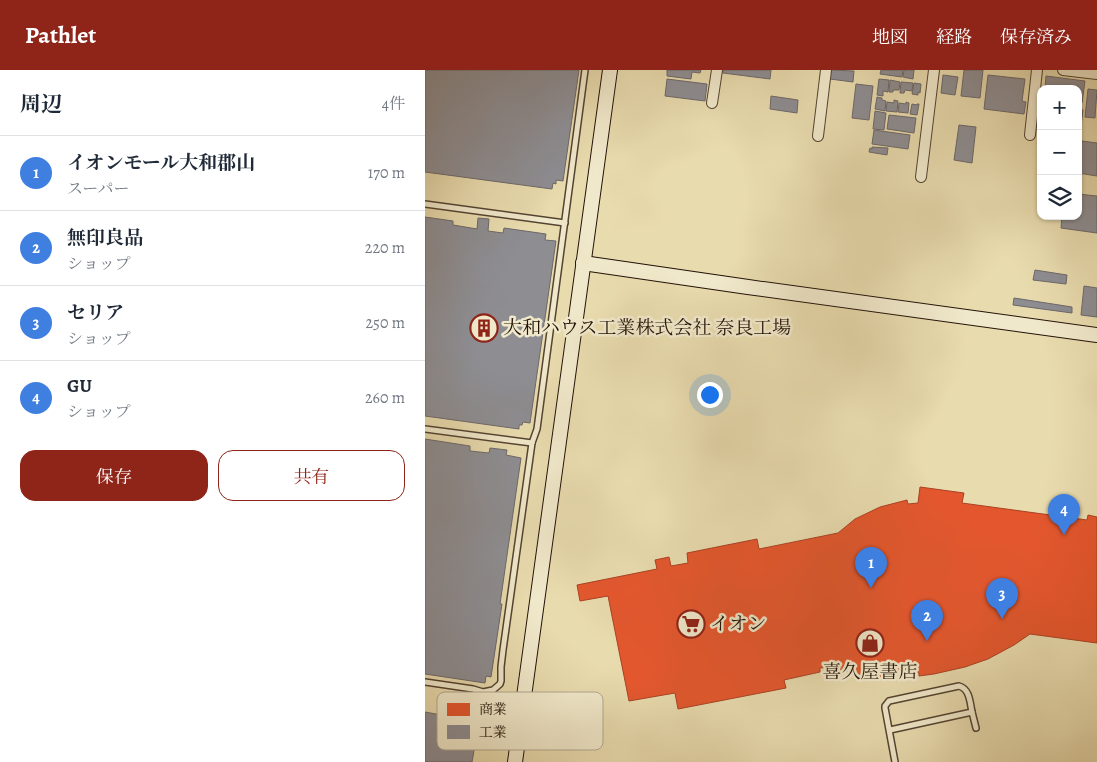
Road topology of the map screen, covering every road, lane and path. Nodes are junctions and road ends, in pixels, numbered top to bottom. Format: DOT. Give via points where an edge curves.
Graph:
graph roads {
  1 [pos="585,70"];
  2 [pos="610,70"];
  3 [pos="717,70"];
  4 [pos="826,70"];
  5 [pos="933,70"];
  6 [pos="1037,70"];
  7 [pos="1063,70"];
  8 [pos="1097,74"];
  9 [pos="712,103"];
  10 [pos="1030,135"];
  11 [pos="818,136"];
  12 [pos="921,177"];
  13 [pos="425,204"];
  14 [pos="565,223"];
  15 [pos="583,262"];
  16 [pos="1097,335"];
  17 [pos="425,430"];
  18 [pos="532,443"];
  19 [pos="425,682"];
  20 [pos="525,692"];
  21 [pos="972,712"];
  22 [pos="976,728"];
  23 [pos="889,730"];
  24 [pos="895,762"];
  1 -- 14 [label="lane"];
  2 -- 15 [label="street"];
  3 -- 9 [label="street"];
  4 -- 11 [label="street"];
  5 -- 12 [label="street"];
  6 -- 10 [label="street"];
  7 -- 8 [label="street"];
  13 -- 14 [label="lane"];
  14 -- 18 [label="lane" via="537,429"];
  15 -- 16 [label="street"];
  15 -- 20 [label="street"];
  17 -- 18 [label="lane"];
  18 -- 19 [label="lane" via="501,681 497,688 486,692"];
  21 -- 22 [label="lane"];
  21 -- 23 [label="lane"];
  21 -- 23 [label="lane" via="963,686 889,701 885,708"];
  23 -- 24 [label="lane"];
}
